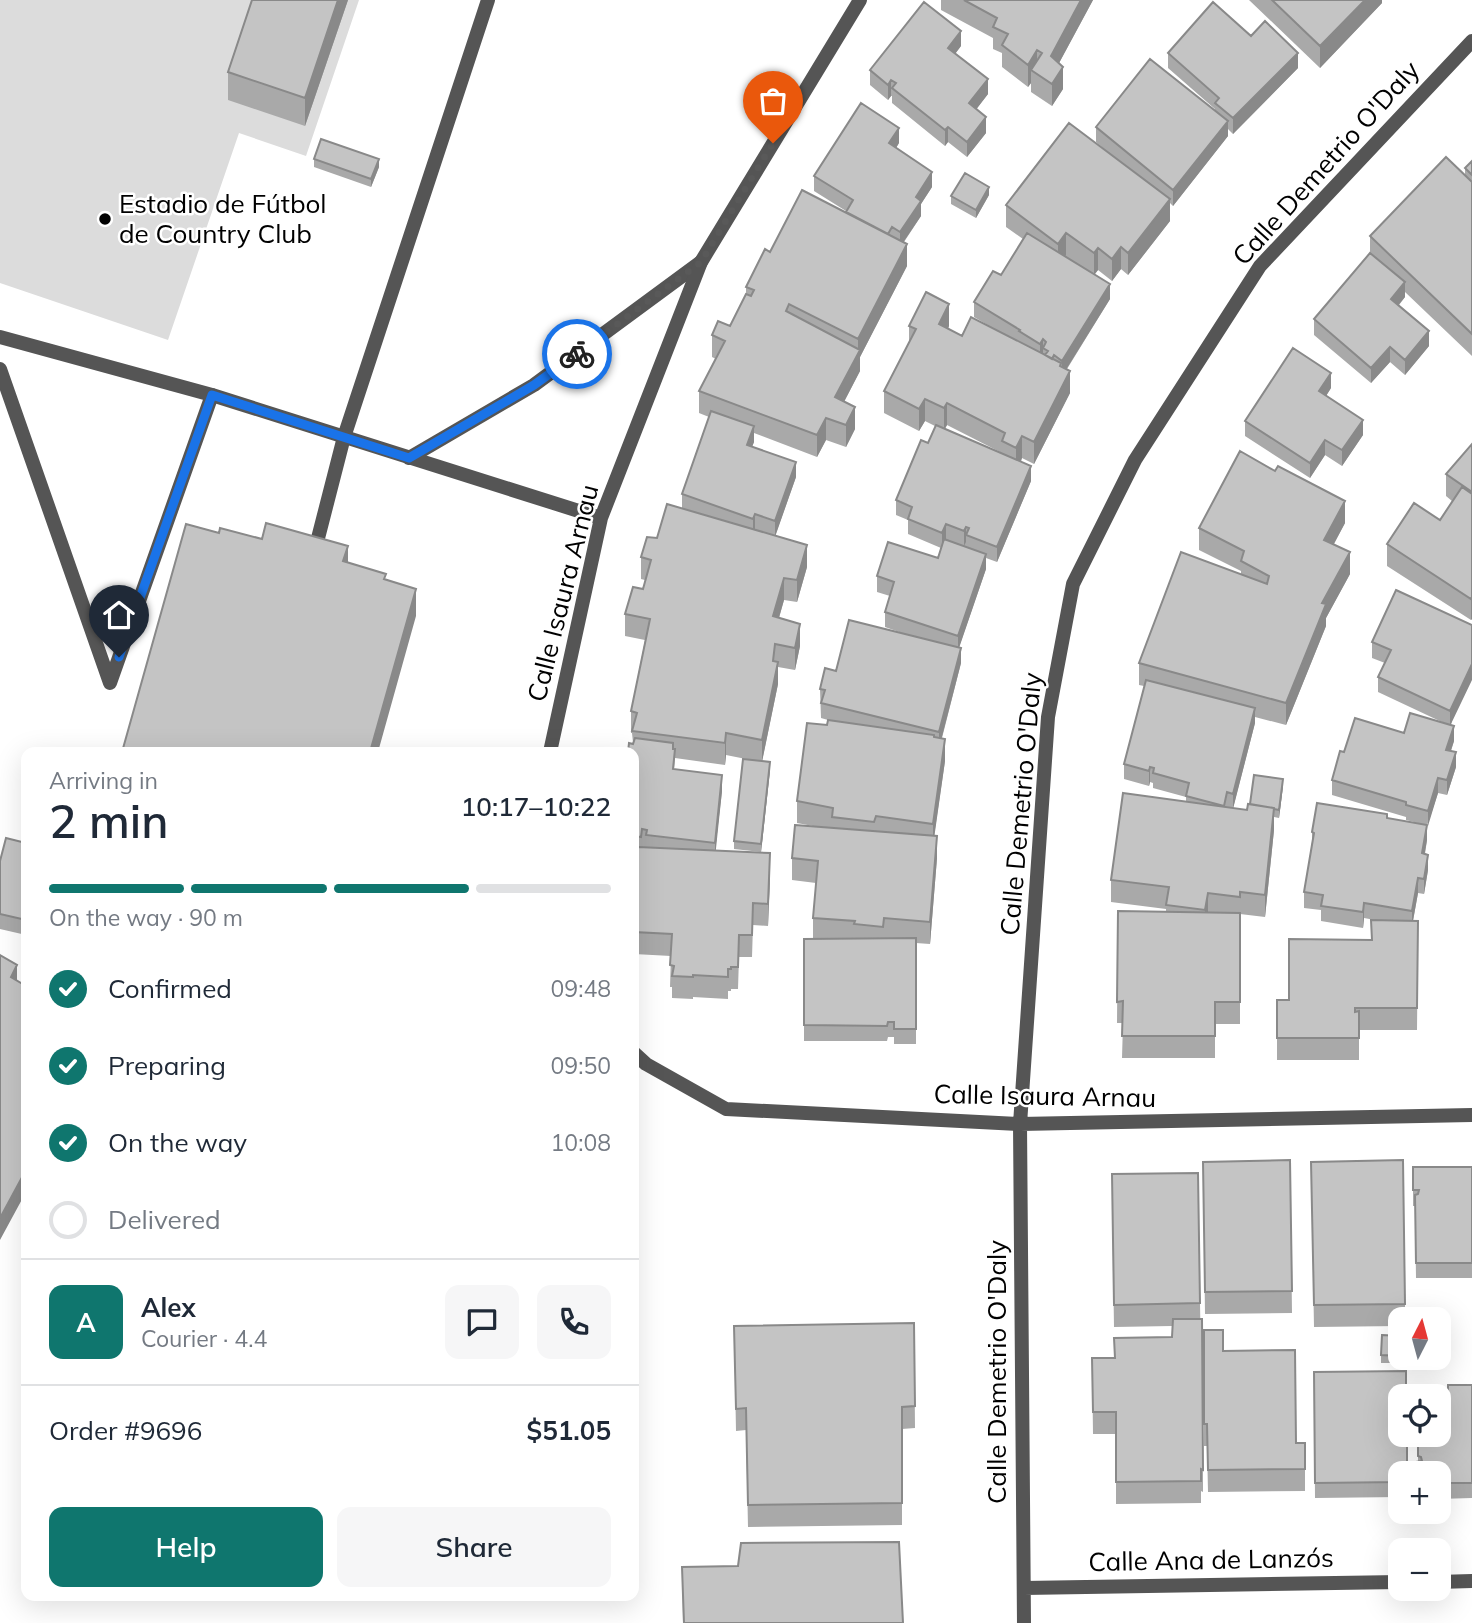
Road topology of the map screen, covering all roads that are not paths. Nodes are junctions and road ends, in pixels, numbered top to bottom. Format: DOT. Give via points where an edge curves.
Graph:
graph roads {
  1 [pos="488,0"];
  2 [pos="860,0"];
  3 [pos="1472,41"];
  4 [pos="701,262"];
  5 [pos="0,337"];
  6 [pos="0,369"];
  7 [pos="212,395"];
  8 [pos="344,437"];
  9 [pos="409,458"];
  10 [pos="601,518"];
  11 [pos="316,546"];
  12 [pos="551,747"];
  13 [pos="639,1058"];
  14 [pos="1472,1115"];
  15 [pos="1020,1124"];
  16 [pos="1472,1581"];
  17 [pos="1388,1582"];
  18 [pos="1451,1582"];
  19 [pos="1024,1588"];
  20 [pos="1024,1623"];
  1 -- 8 [label="street"];
  2 -- 4 [label="street, Calle Isaura Arnau"];
  3 -- 15 [label="street, Calle Demetrio O'Daly" via="1260,266 1135,460 1073,584 1048,717"];
  4 -- 9 [label="street" via="534,385"];
  4 -- 10 [label="street, Calle Isaura Arnau"];
  5 -- 7 [label="street"];
  6 -- 7 [label="street" via="110,683"];
  7 -- 8 [label="street"];
  8 -- 9 [label="street"];
  8 -- 11 [label="street"];
  9 -- 10 [label="street"];
  10 -- 12 [label="street, Calle Isaura Arnau"];
  13 -- 15 [label="street, Calle Isaura Arnau" via="726,1109"];
  14 -- 15 [label="street, Calle Isaura Arnau"];
  15 -- 19 [label="street, Calle Demetrio O'Daly"];
  16 -- 18 [label="street"];
  17 -- 19 [label="street, Calle Ana de Lanzós"];
  19 -- 20 [label="street, Calle Demetrio O'Daly"];
}
